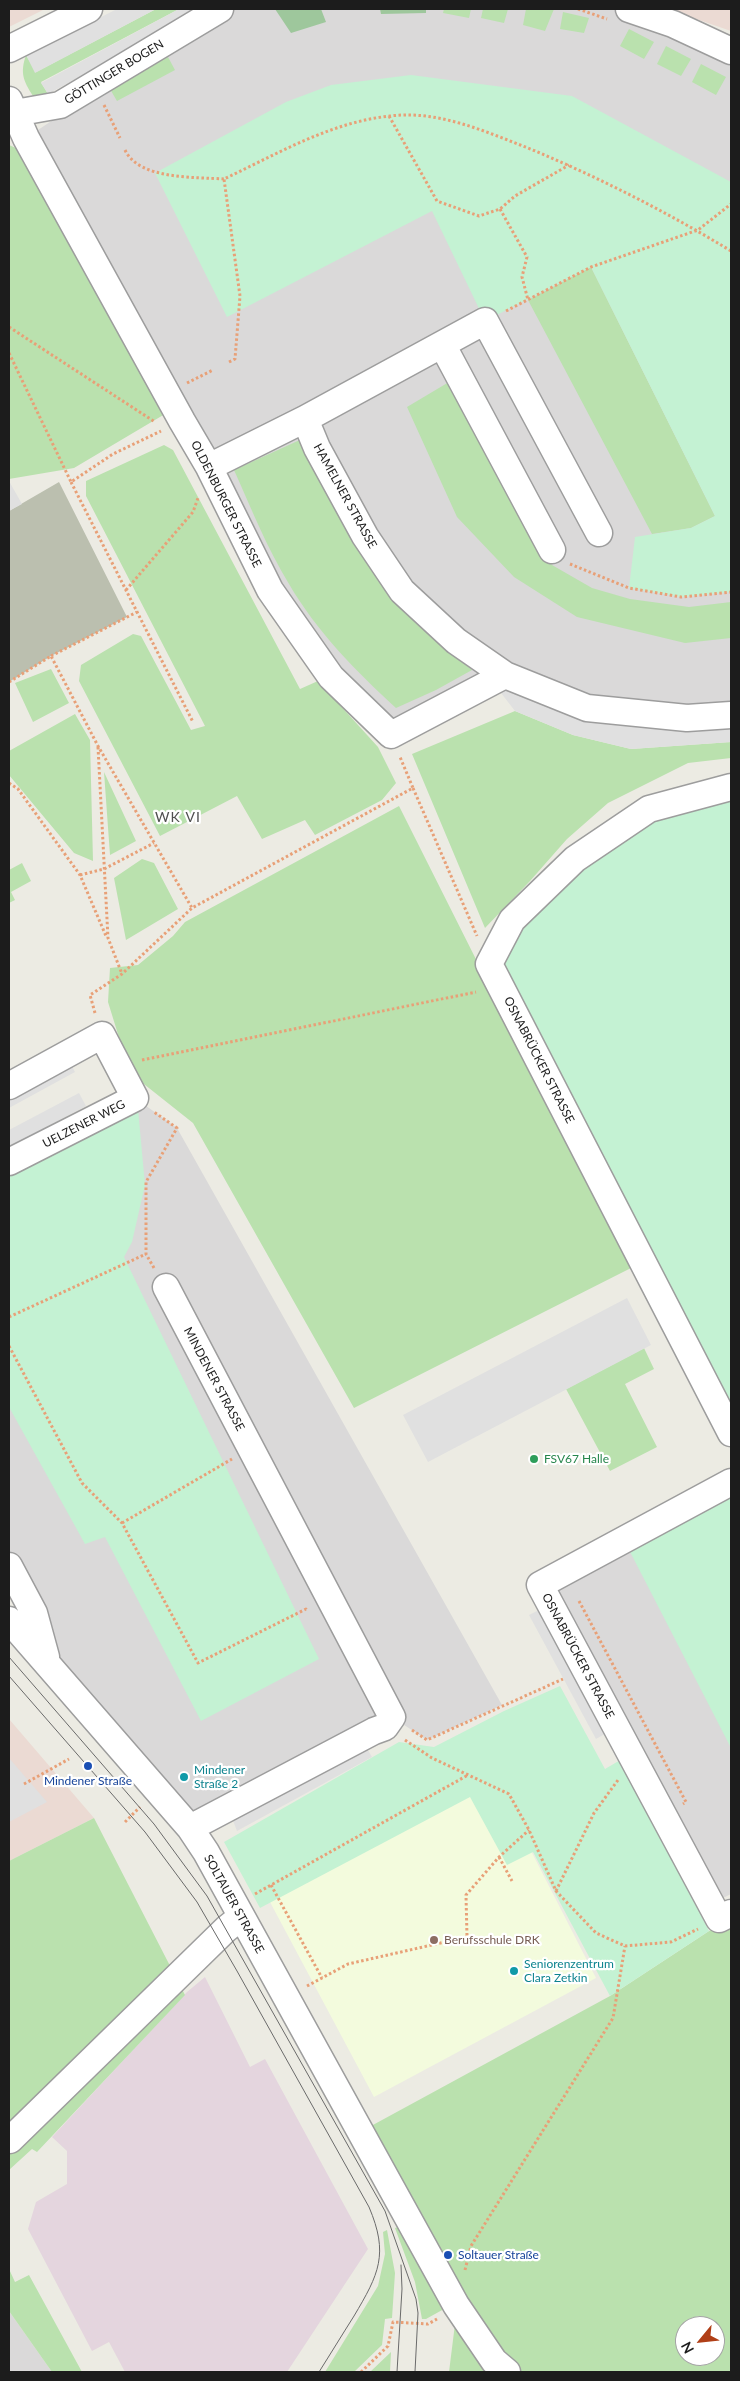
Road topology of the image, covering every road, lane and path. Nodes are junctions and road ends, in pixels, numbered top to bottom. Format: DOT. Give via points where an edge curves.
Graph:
graph roads {
  1 [pos="89,9"];
  2 [pos="220,9"];
  3 [pos="630,9"];
  4 [pos="9,49"];
  5 [pos="731,51"];
  6 [pos="12,107"];
  7 [pos="389,116"];
  8 [pos="125,150"];
  9 [pos="569,165"];
  10 [pos="224,179"];
  11 [pos="731,204"];
  12 [pos="500,209"];
  13 [pos="698,230"];
  14 [pos="731,251"];
  15 [pos="528,300"];
  16 [pos="485,321"];
  17 [pos="9,327"];
  18 [pos="443,346"];
  19 [pos="9,353"];
  20 [pos="229,362"];
  21 [pos="305,419"];
  22 [pos="209,467"];
  23 [pos="71,482"];
  24 [pos="599,533"];
  25 [pos="552,550"];
  26 [pos="126,590"];
  27 [pos="731,592"];
  28 [pos="137,612"];
  29 [pos="52,656"];
  30 [pos="505,675"];
  31 [pos="9,682"];
  32 [pos="731,715"];
  33 [pos="193,722"];
  34 [pos="391,735"];
  35 [pos="98,746"];
  36 [pos="9,783"];
  37 [pos="731,787"];
  38 [pos="413,788"];
  39 [pos="154,843"];
  40 [pos="104,869"];
  41 [pos="80,875"];
  42 [pos="192,908"];
  43 [pos="108,938"];
  44 [pos="489,964"];
  45 [pos="122,974"];
  46 [pos="501,987"];
  47 [pos="102,1035"];
  48 [pos="117,1065"];
  49 [pos="9,1086"];
  50 [pos="135,1098"];
  51 [pos="9,1162"];
  52 [pos="166,1288"];
  53 [pos="9,1317"];
  54 [pos="9,1346"];
  55 [pos="731,1433"];
  56 [pos="251,1448"];
  57 [pos="731,1482"];
  58 [pos="122,1523"];
  59 [pos="9,1566"];
  60 [pos="311,1618"];
  61 [pos="9,1620"];
  62 [pos="47,1662"];
  63 [pos="584,1670"];
  64 [pos="388,1722"];
  65 [pos="634,1757"];
  66 [pos="69,1759"];
  67 [pos="468,1775"];
  68 [pos="24,1784"];
  69 [pos="190,1828"];
  70 [pos="529,1830"];
  71 [pos="499,1857"];
  72 [pos="512,1881"];
  73 [pos="271,1886"];
  74 [pos="556,1891"];
  75 [pos="725,1916"];
  76 [pos="241,1917"];
  77 [pos="625,1946"];
  78 [pos="322,1978"];
  79 [pos="286,1997"];
  80 [pos="10,2140"];
  81 [pos="456,2306"];
  82 [pos="428,2324"];
  83 [pos="361,2372"];
  84 [pos="507,2372"];
  1 -- 4 [label="street"];
  2 -- 6 [label="street, GÖTTINGER BOGEN" via="60,105"];
  3 -- 5 [label="street" via="673,24"];
  6 -- 22 [label="street, OLDENBURGER STRASSE"];
  7 -- 9 [label="path" via="421,114 476,127"];
  7 -- 10 [label="path" via="339,126"];
  7 -- 12 [label="path" via="437,201 479,216"];
  8 -- 10 [label="path" via="128,156 155,173"];
  9 -- 12 [label="path"];
  9 -- 13 [label="path"];
  10 -- 20 [label="path" via="240,296 235,359"];
  11 -- 13 [label="path"];
  12 -- 15 [label="path" via="527,257 522,277"];
  13 -- 14 [label="path"];
  13 -- 15 [label="path" via="591,267"];
  15 -- 16 [label="path"];
  16 -- 18 [label="street"];
  16 -- 24 [label="street"];
  17 -- 23 [label="path" via="165,429 113,454"];
  18 -- 21 [label="street"];
  18 -- 25 [label="street"];
  19 -- 23 [label="path"];
  21 -- 22 [label="street"];
  21 -- 30 [label="street, HAMELNER STRASSE" via="317,448 365,536 402,591 456,641"];
  22 -- 26 [label="path" via="193,512"];
  22 -- 34 [label="street, OLDENBURGER STRASSE" via="270,590 331,678"];
  23 -- 26 [label="path"];
  25 -- 27 [label="path" via="573,566 629,588 681,597"];
  26 -- 28 [label="path"];
  28 -- 29 [label="path"];
  28 -- 33 [label="path"];
  29 -- 31 [label="path"];
  29 -- 35 [label="path"];
  30 -- 32 [label="street, HAMELNER STRASSE" via="587,708 687,718"];
  30 -- 34 [label="street"];
  34 -- 38 [label="path"];
  35 -- 39 [label="path"];
  35 -- 40 [label="path"];
  36 -- 41 [label="path" via="18,789"];
  37 -- 44 [label="street" via="649,808 575,859 512,920"];
  38 -- 42 [label="path"];
  38 -- 44 [label="path"];
  39 -- 40 [label="path"];
  39 -- 42 [label="path"];
  40 -- 41 [label="path"];
  40 -- 43 [label="path"];
  41 -- 43 [label="path"];
  42 -- 45 [label="path"];
  43 -- 45 [label="path"];
  44 -- 46 [label="street, OSNABRÜCKER STRASSE"];
  45 -- 47 [label="path" via="90,995"];
  46 -- 48 [label="path"];
  46 -- 55 [label="street, OSNABRÜCKER STRASSE"];
  47 -- 48 [label="street, UELZENER WEG"];
  47 -- 49 [label="street"];
  48 -- 50 [label="street, UELZENER WEG"];
  50 -- 51 [label="street, UELZENER WEG"];
  50 -- 53 [label="path" via="177,1128 146,1182 146,1254"];
  52 -- 56 [label="street, MINDENER STRASSE"];
  54 -- 58 [label="path" via="82,1483"];
  56 -- 58 [label="path"];
  56 -- 64 [label="street, MINDENER STRASSE"];
  57 -- 63 [label="street, OSNABRÜCKER STRASSE" via="540,1585"];
  58 -- 60 [label="path" via="198,1664 306,1609"];
  59 -- 62 [label="street" via="34,1613"];
  61 -- 62 [label="street, SOLTAUER STRASSE"];
  62 -- 69 [label="street, SOLTAUER STRASSE"];
  63 -- 64 [label="path" via="427,1740"];
  63 -- 65 [label="street, OSNABRÜCKER STRASSE"];
  64 -- 67 [label="path" via="432,1758"];
  64 -- 69 [label="street"];
  65 -- 74 [label="path" via="594,1813"];
  65 -- 75 [label="street, OSNABRÜCKER STRASSE"];
  66 -- 68 [label="path"];
  67 -- 70 [label="path" via="509,1794"];
  67 -- 73 [label="path"];
  69 -- 76 [label="street, SOLTAUER STRASSE"];
  70 -- 71 [label="path"];
  70 -- 74 [label="path"];
  71 -- 72 [label="path"];
  71 -- 78 [label="path" via="466,1895 467,1937 348,1964"];
  73 -- 76 [label="path" via="250,1897"];
  73 -- 78 [label="path"];
  74 -- 77 [label="path" via="596,1933"];
  75 -- 77 [label="path" via="671,1942"];
  76 -- 79 [label="street, SOLTAUER STRASSE"];
  76 -- 80 [label="street"];
  77 -- 81 [label="path" via="613,2018 471,2246"];
  78 -- 79 [label="path"];
  79 -- 81 [label="street, SOLTAUER STRASSE"];
  81 -- 84 [label="street, SOLTAUER STRASSE" via="494,2361"];
  82 -- 83 [label="path" via="393,2322 388,2346"];
}
